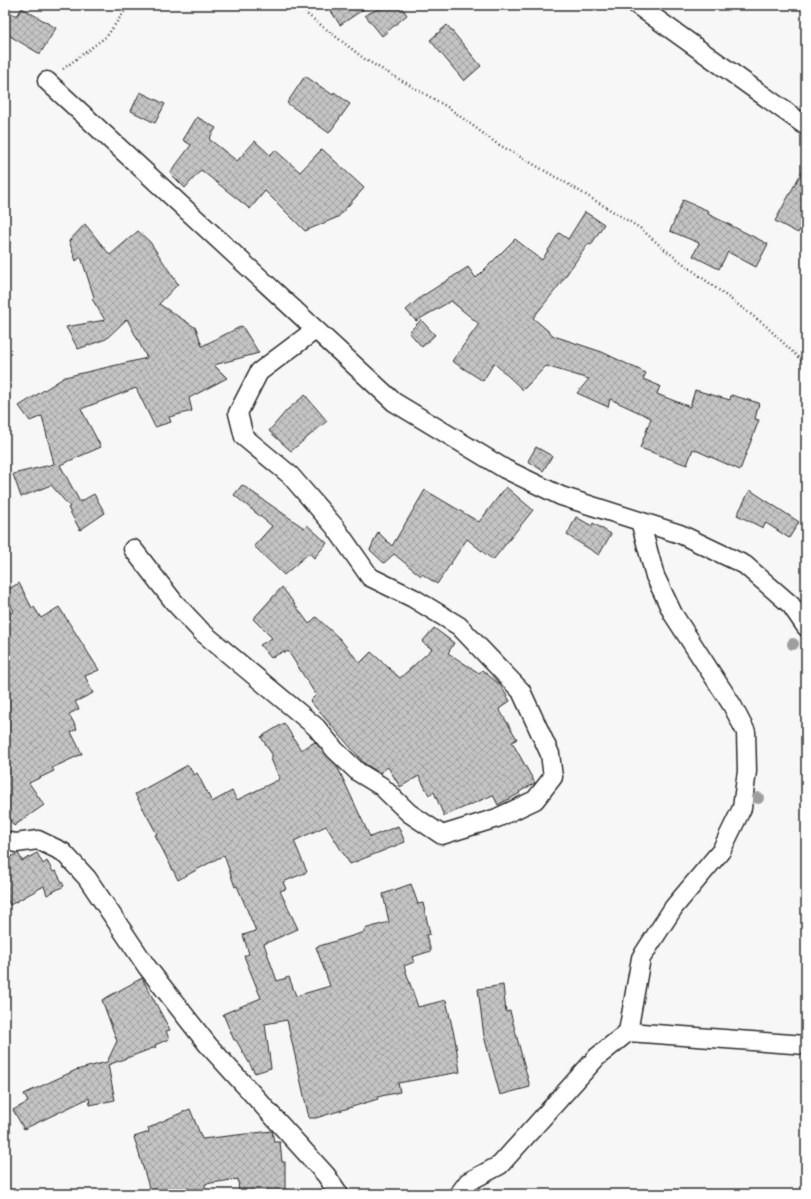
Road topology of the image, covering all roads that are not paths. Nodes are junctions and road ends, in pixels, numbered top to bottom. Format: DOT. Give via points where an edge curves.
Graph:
graph roads {
  1 [pos="637,5"];
  2 [pos="47,81"];
  3 [pos="806,126"];
  4 [pos="315,330"];
  5 [pos="640,521"];
  6 [pos="133,549"];
  7 [pos="806,627"];
  8 [pos="5,841"];
  9 [pos="628,1032"];
  10 [pos="806,1045"];
  11 [pos="339,1194"];
  12 [pos="459,1194"];
  1 -- 3 [label="street"];
  2 -- 4 [label="street"];
  4 -- 5 [label="street" via="394,402 505,469 561,496"];
  4 -- 6 [label="street" via="259,372 238,413 244,437 290,475 335,527 370,577 413,598 459,626 521,691 550,754 553,777 535,800 497,818 442,835 409,813 381,786 358,772 316,727 202,632 174,602"];
  5 -- 7 [label="street" via="680,534 745,566 791,606"];
  5 -- 9 [label="street" via="655,576 673,614 732,705 746,732 747,771 742,808 721,851 674,908 641,958"];
  8 -- 11 [label="street" via="16,843 38,840 63,852 87,878 147,967 208,1045 326,1175"];
  9 -- 10 [label="street"];
  9 -- 12 [label="street" via="597,1057 500,1165 468,1182"];
}
